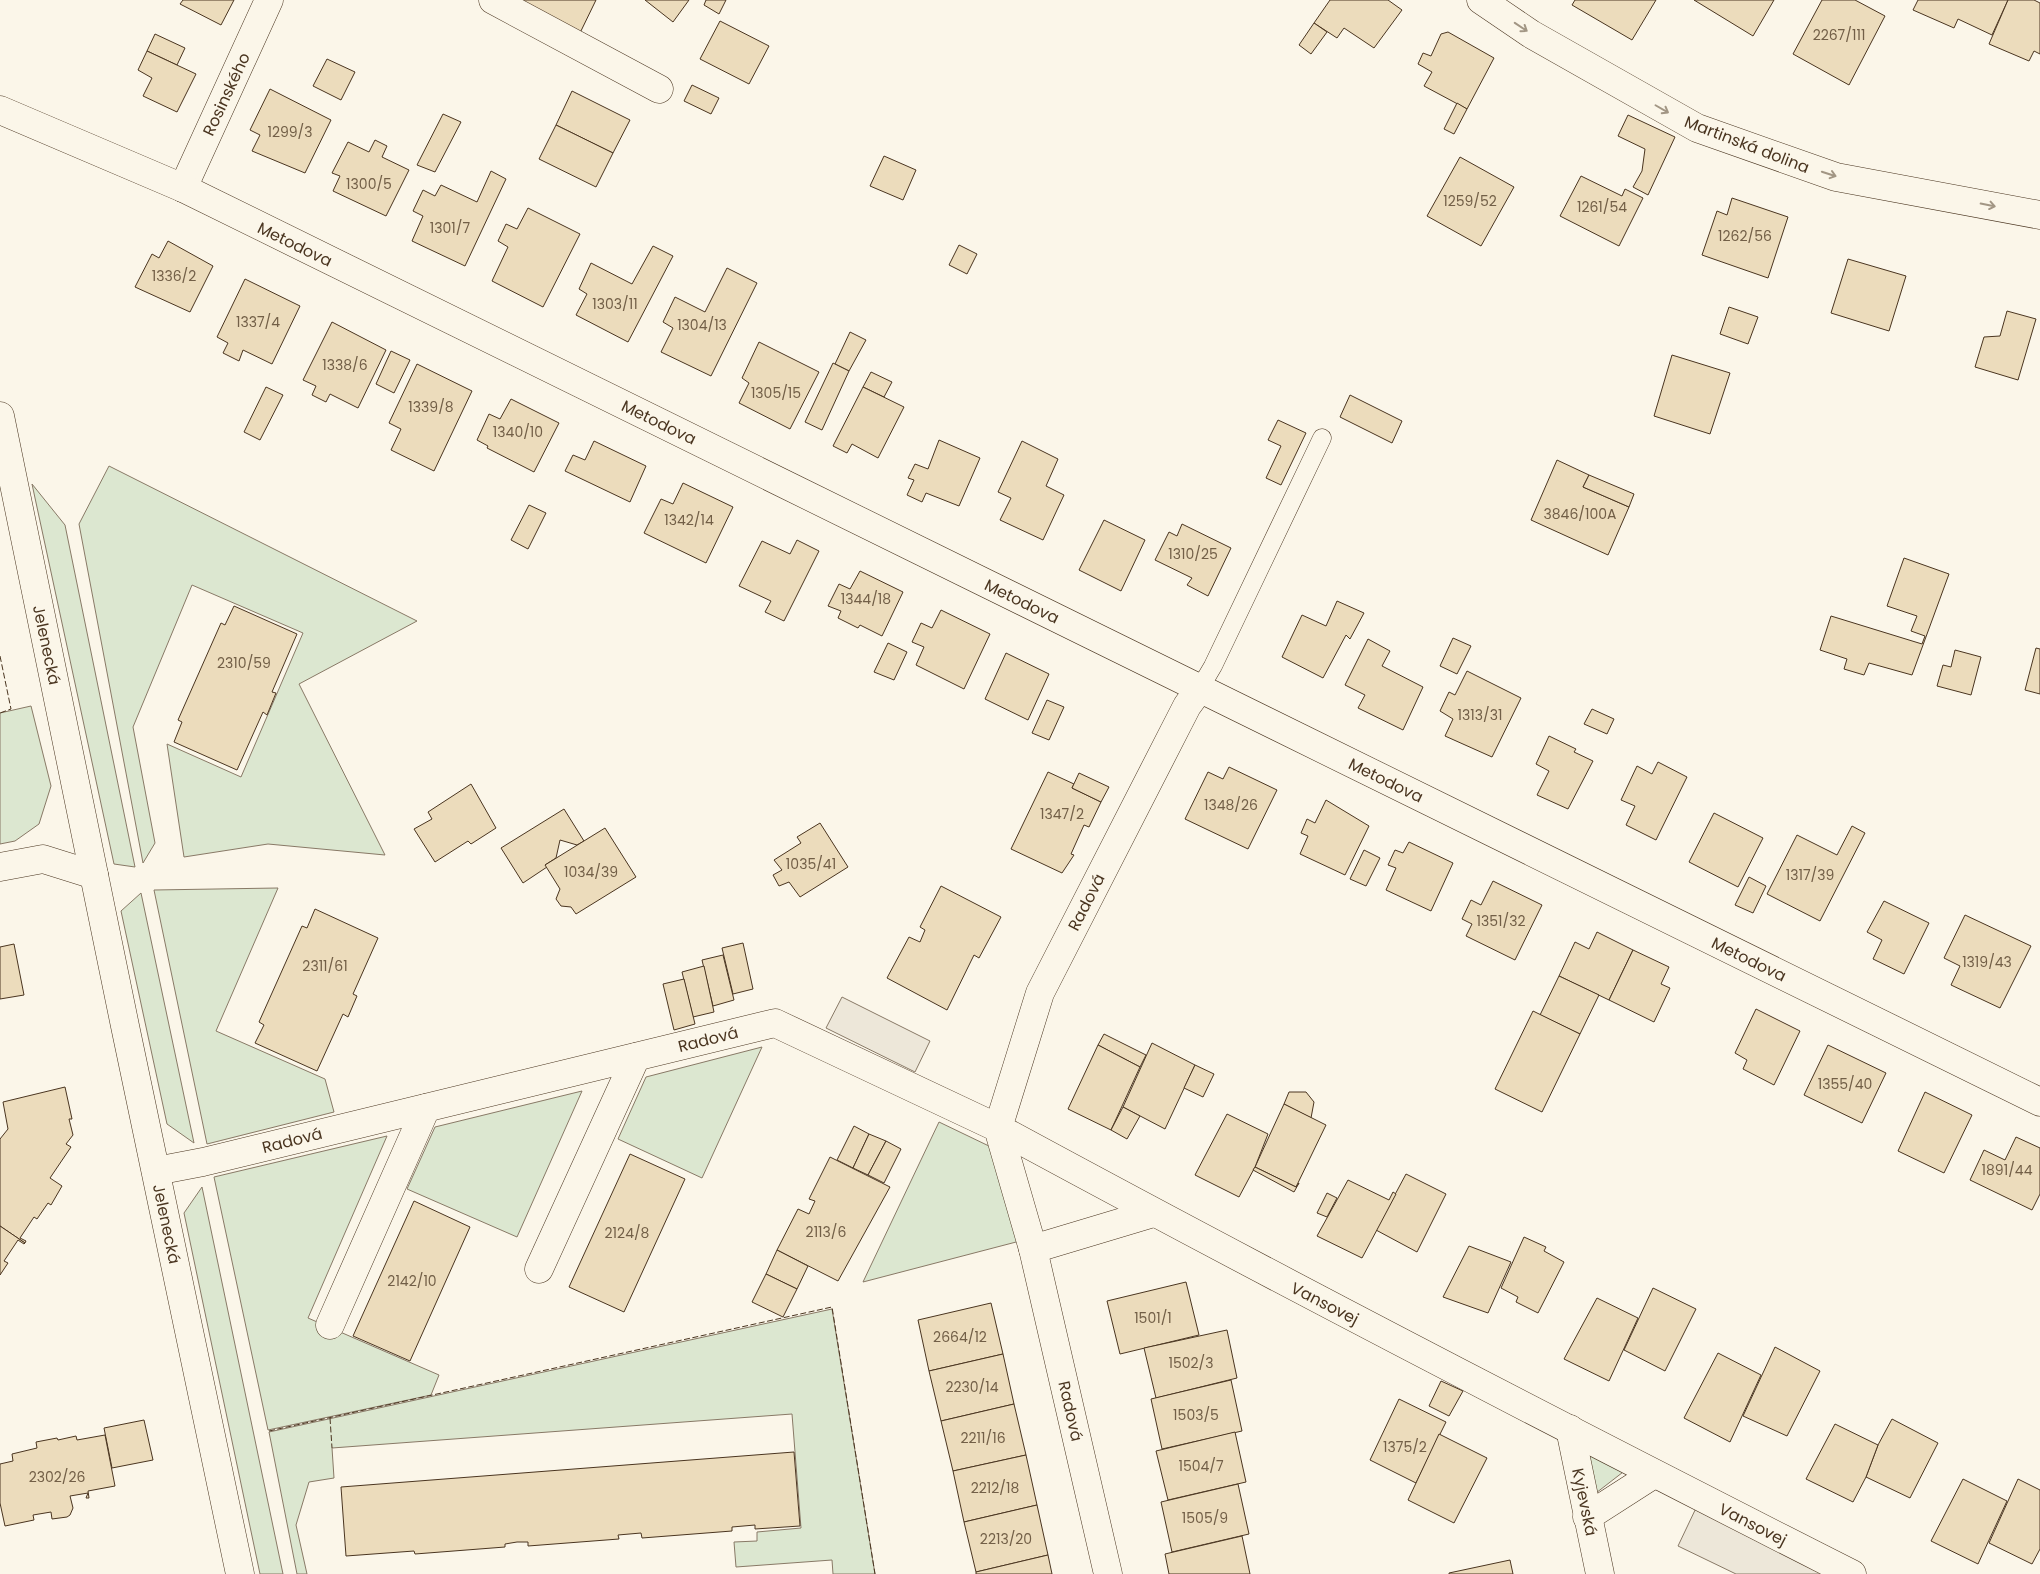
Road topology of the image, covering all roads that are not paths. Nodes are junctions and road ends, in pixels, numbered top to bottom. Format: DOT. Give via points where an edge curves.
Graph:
graph roads {
  1 [pos="269,0"];
  2 [pos="492,0"];
  3 [pos="1481,0"];
  4 [pos="659,89"];
  5 [pos="0,110"];
  6 [pos="183,188"];
  7 [pos="2040,215"];
  8 [pos="0,416"];
  9 [pos="1322,438"];
  10 [pos="1200,688"];
  11 [pos="0,867"];
  12 [pos="94,875"];
  13 [pos="636,1057"];
  14 [pos="2040,1102"];
  15 [pos="426,1108"];
  16 [pos="998,1128"];
  17 [pos="156,1171"];
  18 [pos="1153,1213"];
  19 [pos="1033,1249"];
  20 [pos="539,1269"];
  21 [pos="330,1325"];
  22 [pos="1570,1429"];
  23 [pos="1654,1474"];
  24 [pos="1587,1517"];
  25 [pos="240,1574"];
  26 [pos="1108,1574"];
  27 [pos="1600,1574"];
  28 [pos="1852,1574"];
  1 -- 6 [label="street, Rosinského"];
  2 -- 4 [label="street"];
  3 -- 7 [label="street, Martinská dolina, one-way" via="1531,34 1696,128 1836,177"];
  5 -- 6 [label="street, Metodova"];
  6 -- 10 [label="street, Metodova"];
  8 -- 12 [label="street, Jelenecká"];
  9 -- 10 [label="lane"];
  10 -- 14 [label="street, Metodova"];
  10 -- 16 [label="street, Radová" via="1187,706 1040,993"];
  11 -- 12 [label="street" via="43,859"];
  12 -- 17 [label="street, Jelenecká"];
  13 -- 15 [label="street, Radová"];
  13 -- 16 [label="street, Radová" via="775,1023"];
  13 -- 20 [label="street"];
  15 -- 17 [label="street, Radová"];
  15 -- 21 [label="street"];
  16 -- 18 [label="street, Vansovej"];
  16 -- 19 [label="street, Radová"];
  17 -- 25 [label="street, Jelenecká"];
  18 -- 19 [label="street"];
  18 -- 22 [label="street, Vansovej"];
  19 -- 26 [label="street, Radová"];
  22 -- 23 [label="street, Vansovej"];
  22 -- 24 [label="street, Kyjevská"];
  23 -- 24 [label="street"];
  23 -- 28 [label="street, Vansovej"];
  24 -- 27 [label="street, Kyjevská"];
}
